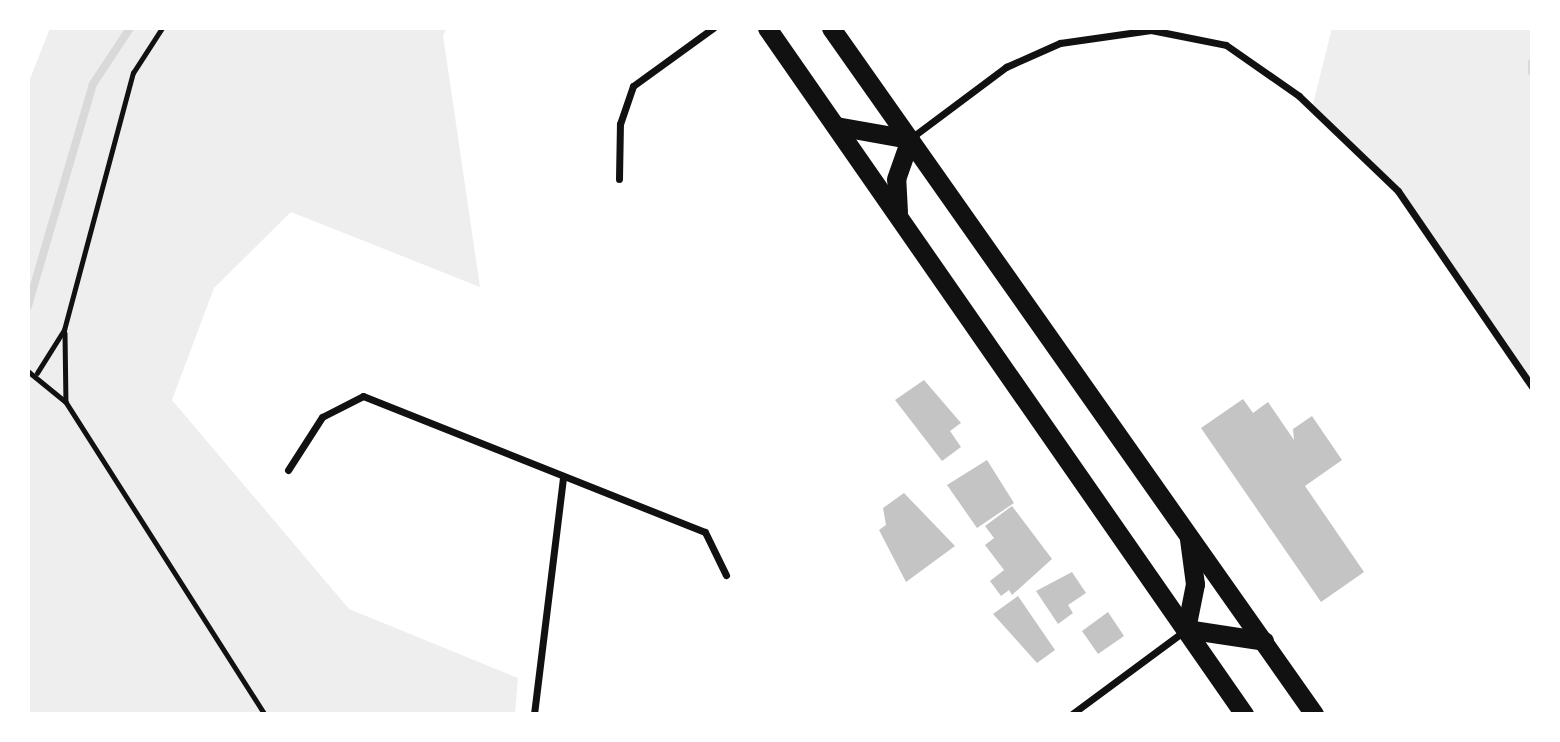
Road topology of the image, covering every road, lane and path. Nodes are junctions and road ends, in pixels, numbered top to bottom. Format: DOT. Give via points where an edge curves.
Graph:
graph roads {
  1 [pos="162,28"];
  2 [pos="713,28"];
  3 [pos="767,28"];
  4 [pos="831,28"];
  5 [pos="1180,30"];
  6 [pos="836,126"];
  7 [pos="910,139"];
  8 [pos="619,179"];
  9 [pos="898,213"];
  10 [pos="64,330"];
  11 [pos="28,371"];
  12 [pos="37,373"];
  13 [pos="1532,387"];
  14 [pos="66,402"];
  15 [pos="288,470"];
  16 [pos="563,477"];
  17 [pos="1188,534"];
  18 [pos="726,575"];
  19 [pos="1186,629"];
  20 [pos="1264,641"];
  21 [pos="265,714"];
  22 [pos="534,714"];
  23 [pos="1072,714"];
  24 [pos="1244,714"];
  25 [pos="1314,714"];
  1 -- 10 [label="path" via="133,73"];
  2 -- 8 [label="street" via="633,86 620,124"];
  3 -- 6 [label="highway"];
  4 -- 7 [label="highway"];
  5 -- 7 [label="street" via="1121,32 1031,54"];
  5 -- 13 [label="street" via="1226,44 1247,57 1380,172"];
  6 -- 7 [label="highway"];
  6 -- 9 [label="highway"];
  7 -- 9 [label="highway" via="896,179"];
  7 -- 17 [label="highway"];
  9 -- 19 [label="highway"];
  10 -- 12 [label="path"];
  10 -- 14 [label="path"];
  11 -- 12 [label="path"];
  12 -- 14 [label="path"];
  14 -- 21 [label="path"];
  15 -- 16 [label="street" via="322,417 363,396"];
  16 -- 18 [label="street" via="705,532"];
  16 -- 22 [label="street"];
  17 -- 19 [label="highway" via="1195,584"];
  17 -- 20 [label="highway"];
  19 -- 20 [label="highway"];
  19 -- 23 [label="street"];
  19 -- 24 [label="highway"];
  20 -- 25 [label="highway"];
}
